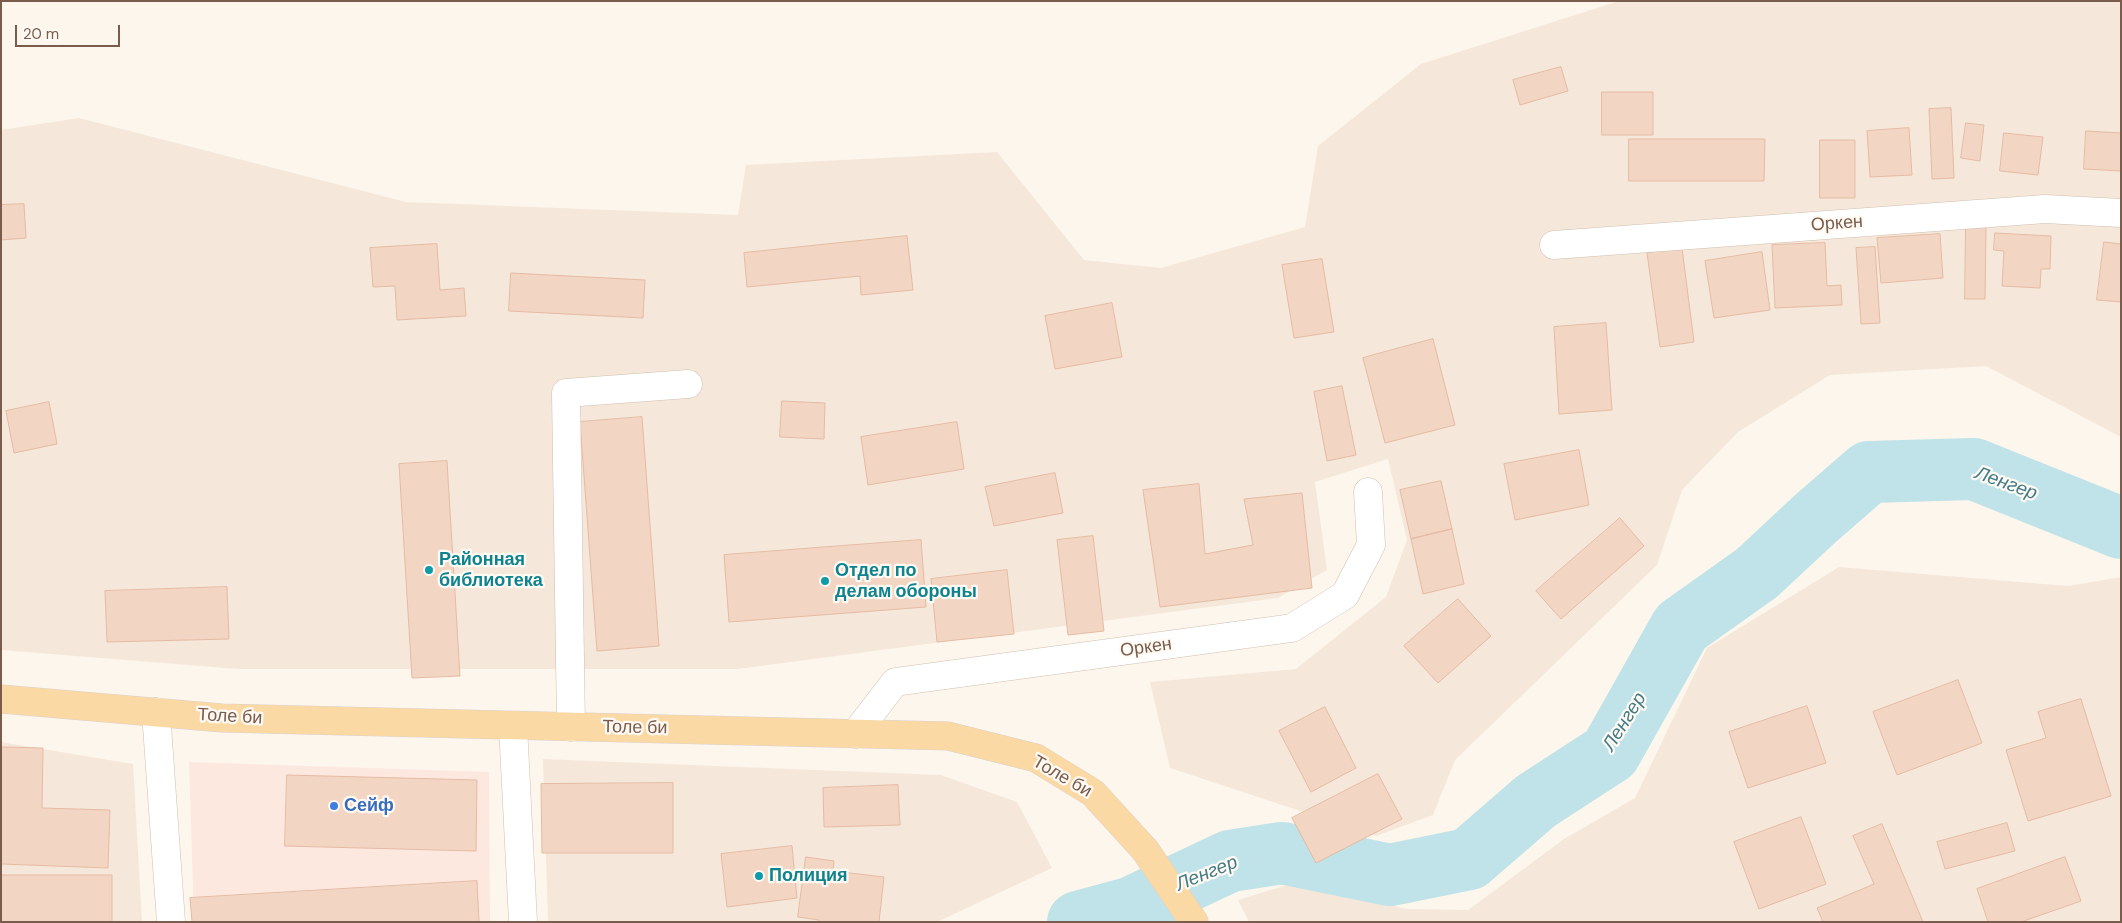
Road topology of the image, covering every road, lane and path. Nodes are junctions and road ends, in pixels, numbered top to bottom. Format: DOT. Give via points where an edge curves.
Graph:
graph roads {
  1 [pos="2121,212"];
  2 [pos="1554,245"];
  3 [pos="688,384"];
  4 [pos="1368,492"];
  5 [pos="1,699"];
  6 [pos="156,712"];
  7 [pos="513,726"];
  8 [pos="571,727"];
  9 [pos="855,734"];
  10 [pos="171,922"];
  11 [pos="524,922"];
  12 [pos="1194,922"];
  1 -- 2 [label="street, Оркен" via="2045,209"];
  3 -- 8 [label="street" via="566,392"];
  4 -- 9 [label="street, Оркен" via="1371,545 1345,595 1292,628 894,682"];
  5 -- 6 [label="main road, Толе би"];
  6 -- 7 [label="main road, Толе би" via="222,718"];
  6 -- 10 [label="street"];
  7 -- 8 [label="main road, Толе би"];
  7 -- 11 [label="street"];
  8 -- 9 [label="main road, Толе би"];
  9 -- 12 [label="main road, Толе би" via="948,736 1036,758 1093,793 1145,850"];
}
